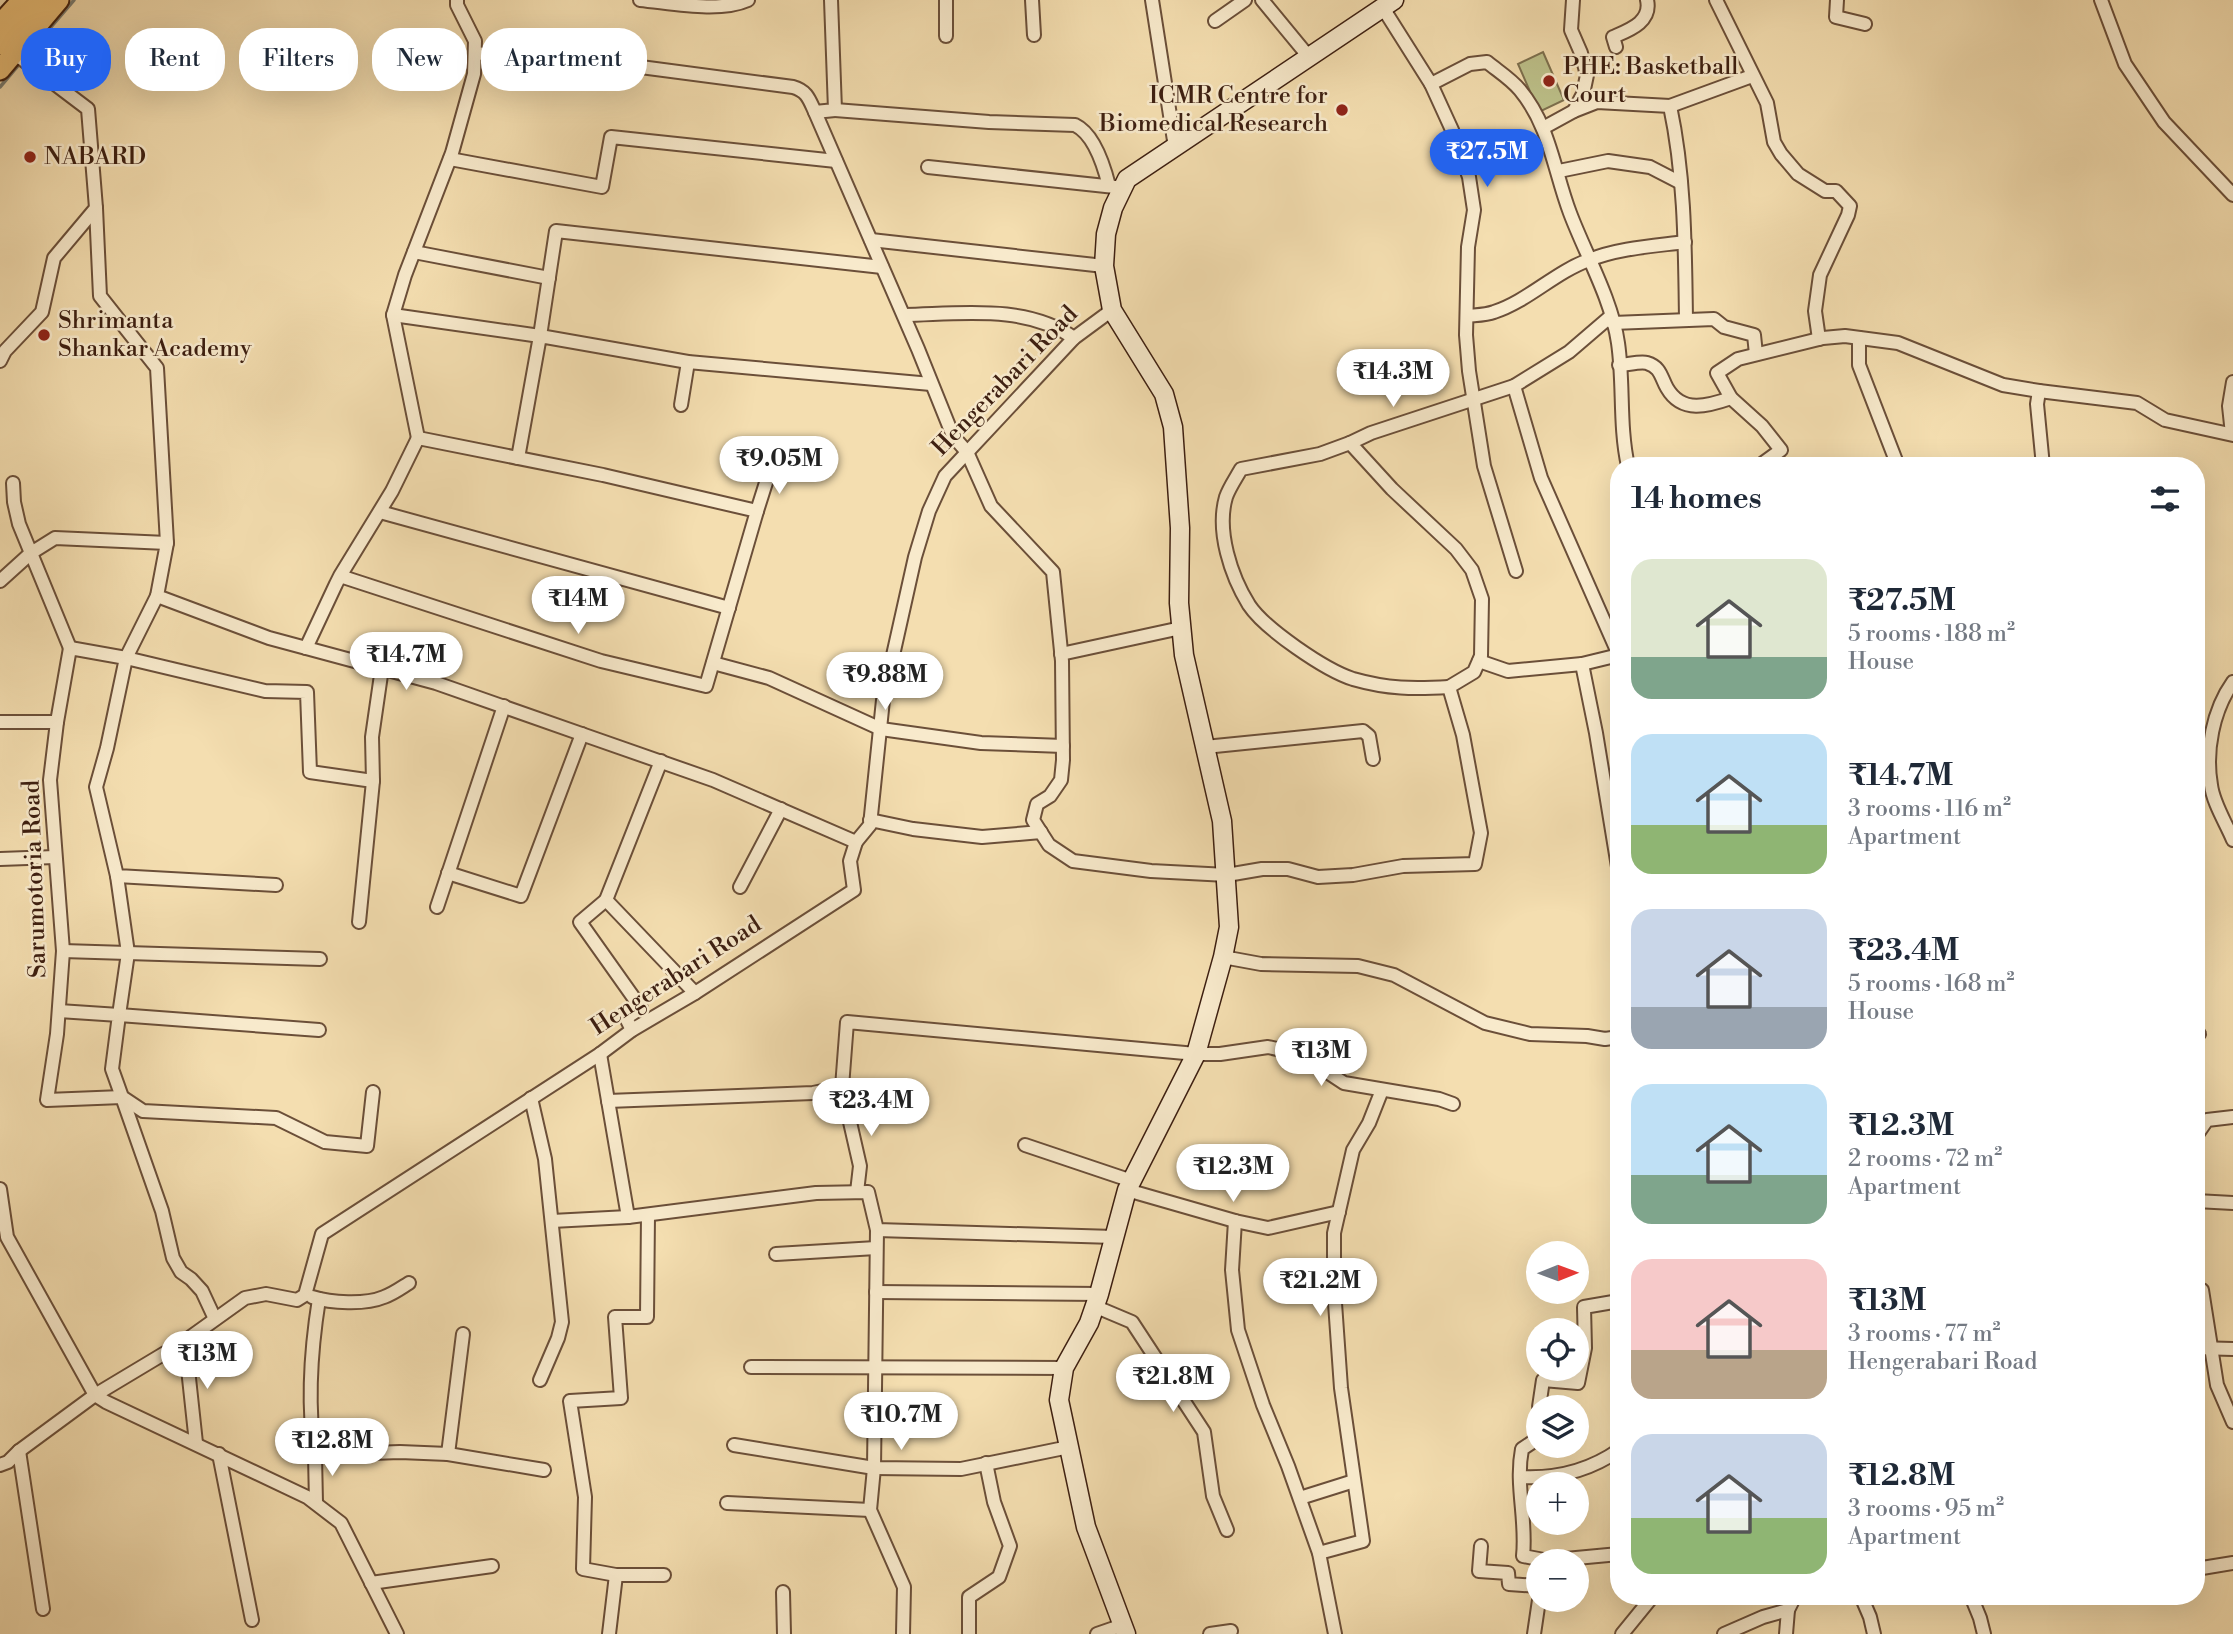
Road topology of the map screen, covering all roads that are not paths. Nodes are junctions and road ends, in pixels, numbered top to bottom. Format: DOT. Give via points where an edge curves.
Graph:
graph roads {
  1 [pos="22,0"];
  2 [pos="40,0"];
  3 [pos="59,0"];
  4 [pos="457,0"];
  5 [pos="640,0"];
  6 [pos="748,0"];
  7 [pos="831,0"];
  8 [pos="946,0"];
  9 [pos="1032,0"];
  10 [pos="1152,0"];
  11 [pos="1245,0"];
  12 [pos="1262,0"];
  13 [pos="1573,0"];
  14 [pos="1647,0"];
  15 [pos="1716,0"];
  16 [pos="1837,0"];
  17 [pos="2101,0"];
  18 [pos="1389,4"];
  19 [pos="1215,21"];
  20 [pos="0,24"];
  21 [pos="1865,24"];
  22 [pos="1034,35"];
  23 [pos="946,36"];
  24 [pos="1616,47"];
  25 [pos="475,53"];
  26 [pos="481,54"];
  27 [pos="16,55"];
  28 [pos="1309,57"];
  29 [pos="647,68"];
  30 [pos="0,70"];
  31 [pos="1752,76"];
  32 [pos="1431,84"];
  33 [pos="1670,106"];
  34 [pos="835,110"];
  35 [pos="1574,111"];
  36 [pos="815,112"];
  37 [pos="1544,128"];
  38 [pos="1175,147"];
  39 [pos="450,159"];
  40 [pos="836,161"];
  41 [pos="928,167"];
  42 [pos="1559,171"];
  43 [pos="1681,183"];
  44 [pos="1116,187"];
  45 [pos="2233,195"];
  46 [pos="96,208"];
  47 [pos="870,240"];
  48 [pos="1685,242"];
  49 [pos="414,252"];
  50 [pos="1590,259"];
  51 [pos="1104,266"];
  52 [pos="883,267"];
  53 [pos="549,278"];
  54 [pos="1112,310"];
  55 [pos="393,315"];
  56 [pos="904,315"];
  57 [pos="1467,316"];
  58 [pos="1612,319"];
  59 [pos="1686,320"];
  60 [pos="540,336"];
  61 [pos="1074,338"];
  62 [pos="1859,338"];
  63 [pos="1819,339"];
  64 [pos="1756,354"];
  65 [pos="0,361"];
  66 [pos="688,362"];
  67 [pos="1619,365"];
  68 [pos="2233,382"];
  69 [pos="931,383"];
  70 [pos="1514,386"];
  71 [pos="2039,391"];
  72 [pos="1731,398"];
  73 [pos="1473,401"];
  74 [pos="681,405"];
  75 [pos="2232,435"];
  76 [pos="418,438"];
  77 [pos="1350,443"];
  78 [pos="967,452"];
  79 [pos="1627,457"];
  80 [pos="1771,457"];
  81 [pos="1895,457"];
  82 [pos="2042,457"];
  83 [pos="518,458"];
  84 [pos="769,470"];
  85 [pos="13,483"];
  86 [pos="757,511"];
  87 [pos="380,512"];
  88 [pos="166,543"];
  89 [pos="31,553"];
  90 [pos="1516,571"];
  91 [pos="340,576"];
  92 [pos="0,581"];
  93 [pos="157,596"];
  94 [pos="729,608"];
  95 [pos="1181,628"];
  96 [pos="1610,635"];
  97 [pos="70,648"];
  98 [pos="306,648"];
  99 [pos="1061,654"];
  100 [pos="1610,657"];
  101 [pos="126,658"];
  102 [pos="1479,661"];
  103 [pos="713,663"];
  104 [pos="1582,664"];
  105 [pos="382,668"];
  106 [pos="2233,682"];
  107 [pos="1449,687"];
  108 [pos="504,706"];
  109 [pos="0,722"];
  110 [pos="57,722"];
  111 [pos="881,729"];
  112 [pos="582,734"];
  113 [pos="1063,746"];
  114 [pos="1205,747"];
  115 [pos="1373,758"];
  116 [pos="661,761"];
  117 [pos="373,781"];
  118 [pos="1610,806"];
  119 [pos="781,810"];
  120 [pos="870,820"];
  121 [pos="1041,832"];
  122 [pos="2233,841"];
  123 [pos="856,842"];
  124 [pos="55,857"];
  125 [pos="0,859"];
  126 [pos="448,873"];
  127 [pos="1227,875"];
  128 [pos="117,876"];
  129 [pos="276,884"];
  130 [pos="740,887"];
  131 [pos="606,900"];
  132 [pos="437,907"];
  133 [pos="359,922"];
  134 [pos="63,951"];
  135 [pos="128,953"];
  136 [pos="1223,957"];
  137 [pos="320,959"];
  138 [pos="695,993"];
  139 [pos="59,1011"];
  140 [pos="119,1015"];
  141 [pos="319,1030"];
  142 [pos="632,1030"];
  143 [pos="1610,1038"];
  144 [pos="600,1054"];
  145 [pos="1196,1054"];
  146 [pos="842,1087"];
  147 [pos="1382,1090"];
  148 [pos="373,1093"];
  149 [pos="122,1097"];
  150 [pos="531,1098"];
  151 [pos="608,1101"];
  152 [pos="1453,1104"];
  153 [pos="2233,1117"];
  154 [pos="2205,1123"];
  155 [pos="1025,1145"];
  156 [pos="1129,1185"];
  157 [pos="0,1189"];
  158 [pos="857,1192"];
  159 [pos="2205,1201"];
  160 [pos="2233,1203"];
  161 [pos="1339,1212"];
  162 [pos="648,1214"];
  163 [pos="628,1217"];
  164 [pos="552,1221"];
  165 [pos="1235,1221"];
  166 [pos="877,1230"];
  167 [pos="4,1237"];
  168 [pos="1114,1237"];
  169 [pos="876,1248"];
  170 [pos="776,1254"];
  171 [pos="409,1283"];
  172 [pos="876,1292"];
  173 [pos="305,1295"];
  174 [pos="319,1299"];
  175 [pos="1097,1300"];
  176 [pos="1610,1303"];
  177 [pos="215,1320"];
  178 [pos="463,1334"];
  179 [pos="185,1341"];
  180 [pos="2205,1348"];
  181 [pos="2233,1349"];
  182 [pos="2205,1353"];
  183 [pos="875,1366"];
  184 [pos="751,1367"];
  185 [pos="1064,1368"];
  186 [pos="540,1380"];
  187 [pos="96,1395"];
  188 [pos="1541,1395"];
  189 [pos="2233,1422"];
  190 [pos="196,1443"];
  191 [pos="734,1445"];
  192 [pos="1526,1446"];
  193 [pos="1069,1447"];
  194 [pos="19,1451"];
  195 [pos="219,1454"];
  196 [pos="448,1454"];
  197 [pos="315,1455"];
  198 [pos="1610,1455"];
  199 [pos="986,1463"];
  200 [pos="0,1465"];
  201 [pos="874,1468"];
  202 [pos="544,1470"];
  203 [pos="1520,1477"];
  204 [pos="1354,1481"];
  205 [pos="1300,1498"];
  206 [pos="316,1503"];
  207 [pos="727,1503"];
  208 [pos="870,1510"];
  209 [pos="1227,1530"];
  210 [pos="1481,1546"];
  211 [pos="1319,1553"];
  212 [pos="1610,1555"];
  213 [pos="1526,1557"];
  214 [pos="1589,1557"];
  215 [pos="2233,1563"];
  216 [pos="492,1566"];
  217 [pos="2205,1568"];
  218 [pos="616,1575"];
  219 [pos="664,1575"];
  220 [pos="371,1583"];
  221 [pos="1526,1585"];
  222 [pos="783,1592"];
  223 [pos="1646,1605"];
  224 [pos="1790,1605"];
  225 [pos="1865,1605"];
  226 [pos="1975,1605"];
  227 [pos="43,1609"];
  228 [pos="1788,1610"];
  229 [pos="1537,1612"];
  230 [pos="252,1620"];
  231 [pos="1124,1629"];
  232 [pos="1231,1631"];
  233 [pos="397,1634"];
  234 [pos="609,1634"];
  235 [pos="784,1634"];
  236 [pos="903,1634"];
  237 [pos="969,1634"];
  238 [pos="1097,1634"];
  239 [pos="1210,1634"];
  240 [pos="1335,1634"];
  241 [pos="1534,1634"];
  242 [pos="1622,1634"];
  243 [pos="1724,1634"];
  244 [pos="1786,1634"];
  245 [pos="1874,1634"];
  246 [pos="1984,1634"];
  1 -- 20 [label="main road"];
  2 -- 27 [label="main road"];
  3 -- 27 [label="main road"];
  4 -- 25 [label="street" via="475,41"];
  5 -- 6 [label="street" via="711,6"];
  7 -- 34 [label="street"];
  8 -- 23 [label="street"];
  9 -- 22 [label="street"];
  10 -- 38 [label="street"];
  11 -- 19 [label="street"];
  12 -- 28 [label="street"];
  13 -- 35 [label="street" via="1571,30 1587,75"];
  14 -- 24 [label="street" via="1645,19 1613,37"];
  15 -- 31 [label="street"];
  16 -- 21 [label="street" via="1836,17"];
  17 -- 45 [label="street" via="2125,64 2164,122"];
  18 -- 28 [label="main road, Hengerabari Road"];
  18 -- 32 [label="street"];
  25 -- 26 [label="street"];
  25 -- 39 [label="street" via="474,74"];
  27 -- 30 [label="main road"];
  27 -- 46 [label="street" via="88,110"];
  28 -- 38 [label="main road, Hengerabari Road"];
  29 -- 36 [label="street" via="793,87 803,90"];
  31 -- 33 [label="street"];
  31 -- 63 [label="street" via="1767,103 1774,142 1781,154 1798,174 1825,191 1836,191 1850,206 1820,275 1815,312"];
  32 -- 37 [label="street" via="1470,64 1487,62 1520,90"];
  32 -- 57 [label="street" via="1469,177 1474,210 1468,247"];
  33 -- 35 [label="street" via="1597,102"];
  33 -- 43 [label="street"];
  34 -- 36 [label="street"];
  34 -- 44 [label="street" via="1074,125 1089,137"];
  35 -- 37 [label="street"];
  36 -- 40 [label="street"];
  37 -- 42 [label="street"];
  38 -- 44 [label="main road, Hengerabari Road"];
  39 -- 40 [label="street" via="602,187 611,137"];
  39 -- 49 [label="street"];
  40 -- 47 [label="street"];
  41 -- 44 [label="street"];
  42 -- 43 [label="street" via="1608,161 1650,167"];
  42 -- 50 [label="street" via="1569,211"];
  43 -- 48 [label="street"];
  44 -- 51 [label="main road, Hengerabari Road"];
  46 -- 65 [label="street" via="54,258 42,312"];
  46 -- 88 [label="street" via="100,296 157,368"];
  47 -- 51 [label="street"];
  47 -- 52 [label="street"];
  48 -- 50 [label="street"];
  48 -- 59 [label="street"];
  49 -- 53 [label="street"];
  49 -- 55 [label="street"];
  50 -- 57 [label="street" via="1494,312"];
  50 -- 58 [label="street"];
  51 -- 54 [label="main road, Hengerabari Road"];
  52 -- 53 [label="street" via="556,231"];
  52 -- 56 [label="street"];
  53 -- 60 [label="street"];
  54 -- 61 [label="street, Hengerabari Road"];
  54 -- 95 [label="main road, Hengerabari Road" via="1164,394 1173,427"];
  55 -- 60 [label="street"];
  55 -- 76 [label="street"];
  56 -- 61 [label="street" via="1020,316 1059,327"];
  56 -- 69 [label="street"];
  57 -- 73 [label="street"];
  58 -- 59 [label="street"];
  58 -- 67 [label="street"];
  58 -- 70 [label="street"];
  59 -- 64 [label="street" via="1714,319 1724,327 1754,335"];
  60 -- 66 [label="street"];
  60 -- 83 [label="street"];
  61 -- 78 [label="street, Hengerabari Road"];
  62 -- 63 [label="street"];
  62 -- 71 [label="street" via="1898,343 2003,385"];
  62 -- 81 [label="street" via="1859,365"];
  63 -- 64 [label="street"];
  64 -- 72 [label="street" via="1717,373"];
  66 -- 69 [label="street"];
  66 -- 74 [label="street"];
  67 -- 72 [label="street" via="1647,363 1661,372 1667,389 1678,400 1694,407"];
  67 -- 79 [label="street"];
  68 -- 75 [label="street" via="2229,406"];
  69 -- 78 [label="street" via="953,436"];
  70 -- 73 [label="street"];
  70 -- 96 [label="street" via="1541,478"];
  71 -- 75 [label="street" via="2137,403 2165,420"];
  71 -- 82 [label="street"];
  72 -- 80 [label="street" via="1781,450"];
  73 -- 77 [label="street"];
  73 -- 90 [label="street" via="1484,466"];
  76 -- 83 [label="street"];
  76 -- 87 [label="street"];
  77 -- 102 [label="street" via="1472,570 1482,599"];
  77 -- 107 [label="street" via="1321,454 1241,469 1226,497 1223,535 1231,566 1250,606 1293,647 1350,678 1403,689"];
  78 -- 99 [label="street" via="991,506 1053,572"];
  78 -- 111 [label="street, Hengerabari Road" via="945,476 915,557"];
  83 -- 86 [label="street"];
  84 -- 86 [label="street"];
  85 -- 89 [label="street" via="19,524"];
  86 -- 94 [label="street"];
  87 -- 91 [label="street"];
  87 -- 94 [label="street"];
  88 -- 89 [label="street" via="55,538"];
  88 -- 93 [label="street"];
  89 -- 92 [label="street"];
  89 -- 97 [label="street"];
  91 -- 98 [label="street"];
  91 -- 103 [label="street" via="601,661 706,686"];
  93 -- 98 [label="street"];
  93 -- 101 [label="street"];
  94 -- 103 [label="street"];
  95 -- 99 [label="street"];
  95 -- 114 [label="main road, Hengerabari Road"];
  97 -- 101 [label="street"];
  97 -- 110 [label="street, Sarumotoria Road"];
  98 -- 105 [label="street"];
  99 -- 113 [label="street"];
  100 -- 104 [label="street"];
  101 -- 117 [label="street" via="265,691 307,692 310,772"];
  101 -- 128 [label="street" via="96,787"];
  102 -- 104 [label="street" via="1508,671"];
  102 -- 107 [label="street" via="1474,672"];
  103 -- 111 [label="street" via="769,678"];
  104 -- 118 [label="street"];
  105 -- 108 [label="street"];
  105 -- 117 [label="street" via="372,737"];
  106 -- 122 [label="street" via="2210,738 2211,787"];
  107 -- 127 [label="street" via="1463,735 1480,833 1475,864 1403,866 1318,877 1288,869"];
  108 -- 112 [label="street"];
  108 -- 126 [label="street"];
  109 -- 110 [label="street"];
  110 -- 124 [label="street, Sarumotoria Road" via="50,780"];
  111 -- 113 [label="street" via="981,743"];
  111 -- 120 [label="street, Hengerabari Road"];
  112 -- 116 [label="street"];
  112 -- 126 [label="street" via="521,896"];
  113 -- 121 [label="street" via="1061,780 1050,796 1037,804 1033,820"];
  114 -- 115 [label="street" via="1363,731 1369,736"];
  114 -- 127 [label="main road, Hengerabari Road" via="1222,821"];
  116 -- 119 [label="street"];
  116 -- 131 [label="street"];
  117 -- 133 [label="street"];
  119 -- 123 [label="street"];
  119 -- 130 [label="street"];
  120 -- 121 [label="street" via="982,837"];
  120 -- 123 [label="street, Hengerabari Road"];
  121 -- 127 [label="street" via="1049,845 1073,861"];
  123 -- 138 [label="street, Hengerabari Road" via="850,861 854,890"];
  124 -- 125 [label="street"];
  124 -- 134 [label="street, Sarumotoria Road"];
  126 -- 132 [label="street"];
  127 -- 136 [label="main road, Hengerabari Road"];
  128 -- 129 [label="street"];
  128 -- 135 [label="street"];
  131 -- 138 [label="street"];
  131 -- 142 [label="street" via="580,922 641,1008 626,1018"];
  134 -- 135 [label="street"];
  134 -- 139 [label="street, Sarumotoria Road"];
  135 -- 137 [label="street"];
  135 -- 140 [label="street"];
  136 -- 143 [label="street" via="1261,964 1358,965 1394,975 1485,1023 1530,1034"];
  136 -- 145 [label="main road, Hengerabari Road"];
  138 -- 142 [label="street, Hengerabari Road"];
  139 -- 140 [label="street"];
  139 -- 149 [label="street, Sarumotoria Road" via="47,1100"];
  140 -- 141 [label="street"];
  140 -- 149 [label="street" via="113,1069"];
  142 -- 144 [label="street, Hengerabari Road"];
  144 -- 150 [label="street, Hengerabari Road"];
  144 -- 151 [label="street"];
  145 -- 146 [label="street" via="847,1022"];
  145 -- 147 [label="street" via="1268,1047 1300,1054 1344,1083"];
  145 -- 156 [label="main road, Hengerabari Road"];
  146 -- 151 [label="street" via="813,1094"];
  146 -- 158 [label="street" via="860,1166"];
  147 -- 152 [label="street"];
  147 -- 161 [label="street" via="1353,1150"];
  148 -- 149 [label="street" via="367,1146 325,1142 275,1118 143,1111"];
  149 -- 177 [label="street" via="162,1211 173,1258 202,1291"];
  150 -- 164 [label="street" via="545,1159"];
  150 -- 173 [label="street, Hengerabari Road" via="322,1234"];
  151 -- 163 [label="street"];
  153 -- 154 [label="street"];
  155 -- 156 [label="street"];
  156 -- 165 [label="street"];
  156 -- 168 [label="main road, Hengerabari Road"];
  157 -- 167 [label="street"];
  158 -- 162 [label="street"];
  158 -- 166 [label="street" via="868,1192"];
  159 -- 160 [label="street"];
  161 -- 165 [label="street" via="1268,1228"];
  161 -- 204 [label="street" via="1334,1233 1334,1289"];
  162 -- 163 [label="street"];
  162 -- 218 [label="street" via="646,1317 615,1317 621,1398 570,1401 584,1497 583,1569"];
  163 -- 164 [label="street"];
  164 -- 186 [label="street" via="562,1322"];
  165 -- 205 [label="street" via="1232,1270 1238,1330"];
  166 -- 168 [label="street"];
  166 -- 169 [label="street"];
  167 -- 187 [label="street" via="25,1266"];
  168 -- 175 [label="main road, Hengerabari Road"];
  169 -- 170 [label="street"];
  169 -- 172 [label="street"];
  171 -- 174 [label="street" via="383,1298"];
  172 -- 175 [label="street"];
  172 -- 183 [label="street"];
  173 -- 174 [label="street"];
  173 -- 177 [label="street" via="297,1300 266,1294 245,1298"];
  174 -- 197 [label="street" via="311,1381"];
  175 -- 185 [label="main road, Hengerabari Road"];
  175 -- 209 [label="street" via="1132,1322 1204,1432 1213,1496"];
  176 -- 188 [label="street" via="1584,1307 1585,1348 1578,1382 1543,1380"];
  177 -- 179 [label="street"];
  178 -- 196 [label="street"];
  179 -- 187 [label="street"];
  179 -- 190 [label="street"];
  180 -- 181 [label="street"];
  182 -- 189 [label="street"];
  183 -- 184 [label="street"];
  183 -- 185 [label="street"];
  183 -- 201 [label="street"];
  185 -- 193 [label="main road, Hengerabari Road" via="1059,1399"];
  187 -- 190 [label="street"];
  187 -- 194 [label="street"];
  190 -- 195 [label="street"];
  191 -- 201 [label="street"];
  192 -- 203 [label="street" via="1518,1467"];
  193 -- 199 [label="street"];
  193 -- 231 [label="main road, Hengerabari Road" via="1086,1527"];
  194 -- 200 [label="street"];
  194 -- 227 [label="street"];
  195 -- 206 [label="street"];
  195 -- 230 [label="street"];
  196 -- 197 [label="street"];
  196 -- 202 [label="street"];
  197 -- 206 [label="street"];
  198 -- 203 [label="street" via="1594,1465 1544,1479"];
  199 -- 201 [label="street" via="961,1469"];
  199 -- 237 [label="street" via="1010,1546 999,1577 969,1597"];
  201 -- 208 [label="street"];
  203 -- 213 [label="street" via="1522,1556"];
  204 -- 205 [label="street"];
  204 -- 211 [label="street" via="1363,1541"];
  205 -- 211 [label="street"];
  206 -- 220 [label="street" via="341,1523"];
  207 -- 208 [label="street"];
  208 -- 236 [label="street" via="904,1587"];
  210 -- 221 [label="street" via="1479,1571 1508,1573 1509,1584"];
  211 -- 240 [label="street"];
  212 -- 214 [label="street"];
  215 -- 217 [label="street"];
  216 -- 220 [label="street"];
  218 -- 219 [label="street"];
  218 -- 234 [label="street"];
  220 -- 233 [label="street"];
  222 -- 235 [label="street"];
  223 -- 242 [label="street"];
  224 -- 228 [label="street"];
  225 -- 245 [label="street"];
  226 -- 246 [label="street"];
  228 -- 243 [label="street"];
  228 -- 244 [label="street"];
  229 -- 241 [label="street"];
  231 -- 238 [label="street"];
  232 -- 239 [label="street"];
}
